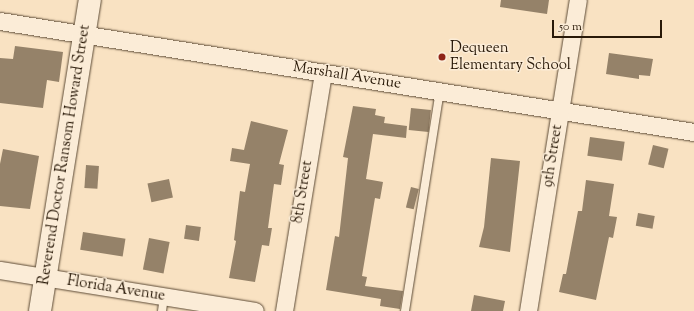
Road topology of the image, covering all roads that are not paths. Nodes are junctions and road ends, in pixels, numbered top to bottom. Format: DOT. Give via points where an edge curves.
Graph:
graph roads {
  1 [pos="90,0"];
  2 [pos="578,0"];
  3 [pos="0,21"];
  4 [pos="84,34"];
  5 [pos="323,72"];
  6 [pos="440,91"];
  7 [pos="561,110"];
  8 [pos="694,132"];
  9 [pos="0,270"];
  10 [pos="45,277"];
  11 [pos="163,304"];
  12 [pos="40,311"];
  13 [pos="255,311"];
  14 [pos="284,311"];
  15 [pos="405,311"];
  16 [pos="528,311"];
  1 -- 4 [label="street, Reverend Doctor Ransom Howard Street"];
  2 -- 7 [label="street, 9th Street"];
  3 -- 4 [label="street, Marshall Avenue"];
  4 -- 5 [label="street, Marshall Avenue"];
  4 -- 10 [label="street, Reverend Doctor Ransom Howard Street"];
  5 -- 6 [label="street, Marshall Avenue"];
  5 -- 14 [label="street, 8th Street"];
  6 -- 7 [label="street, Marshall Avenue"];
  6 -- 15 [label="lane"];
  7 -- 8 [label="street, Marshall Avenue"];
  7 -- 16 [label="street, 9th Street"];
  9 -- 10 [label="street, Florida Avenue"];
  10 -- 11 [label="street, Florida Avenue"];
  10 -- 12 [label="street, Reverend Doctor Ransom Howard Street"];
  11 -- 13 [label="street, Florida Avenue"];
}
